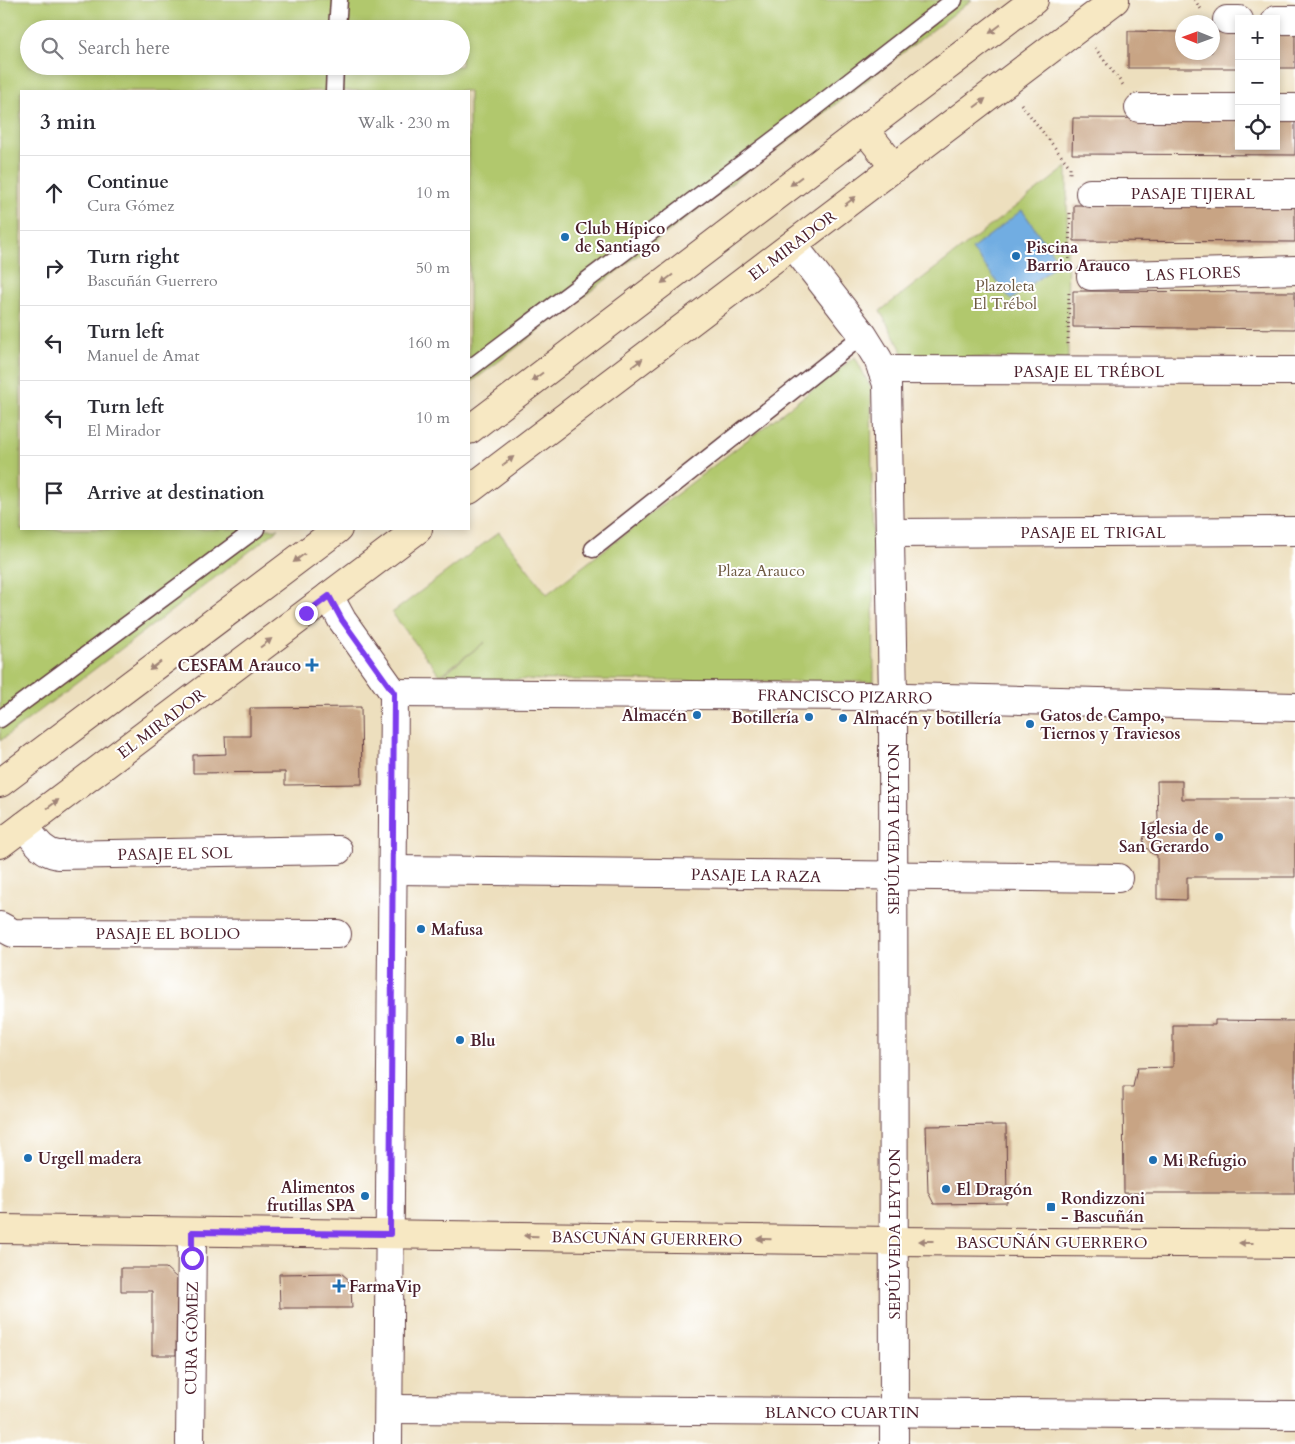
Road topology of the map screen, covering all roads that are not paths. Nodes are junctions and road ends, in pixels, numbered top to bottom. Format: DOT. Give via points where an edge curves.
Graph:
graph roads {
  1 [pos="339,0"];
  2 [pos="954,0"];
  3 [pos="1034,0"];
  4 [pos="1115,0"];
  5 [pos="338,20"];
  6 [pos="1280,20"];
  7 [pos="1295,20"];
  8 [pos="335,75"];
  9 [pos="334,90"];
  10 [pos="1139,108"];
  11 [pos="1235,108"];
  12 [pos="1280,108"];
  13 [pos="1295,108"];
  14 [pos="864,129"];
  15 [pos="895,168"];
  16 [pos="1090,193"];
  17 [pos="1295,193"];
  18 [pos="793,244"];
  19 [pos="1295,270"];
  20 [pos="1076,276"];
  21 [pos="863,335"];
  22 [pos="470,369"];
  23 [pos="882,370"];
  24 [pos="1295,371"];
  25 [pos="470,429"];
  26 [pos="470,489"];
  27 [pos="255,530"];
  28 [pos="337,530"];
  29 [pos="410,531"];
  30 [pos="1295,531"];
  31 [pos="890,533"];
  32 [pos="593,549"];
  33 [pos="329,596"];
  34 [pos="394,693"];
  35 [pos="893,696"];
  36 [pos="1295,707"];
  37 [pos="0,719"];
  38 [pos="0,783"];
  39 [pos="24,826"];
  40 [pos="0,844"];
  41 [pos="338,850"];
  42 [pos="393,870"];
  43 [pos="893,876"];
  44 [pos="1118,878"];
  45 [pos="0,926"];
  46 [pos="337,934"];
  47 [pos="0,1229"];
  48 [pos="192,1232"];
  49 [pos="390,1234"];
  50 [pos="894,1241"];
  51 [pos="1295,1244"];
  52 [pos="389,1409"];
  53 [pos="894,1413"];
  54 [pos="1295,1416"];
  55 [pos="190,1444"];
  56 [pos="388,1444"];
  57 [pos="894,1444"];
  1 -- 5 [label="lane"];
  2 -- 22 [label="lane"];
  3 -- 14 [label="main road, one-way"];
  15 -- 4 [label="main road, EL MIRADOR, one-way"];
  6 -- 7 [label="street"];
  8 -- 9 [label="lane"];
  10 -- 11 [label="street"];
  12 -- 13 [label="street"];
  14 -- 15 [label="main road"];
  14 -- 25 [label="main road, one-way"];
  18 -- 15 [label="main road, EL MIRADOR, one-way"];
  16 -- 17 [label="street, PASAJE TIJERAL"];
  18 -- 21 [label="street, SEPÚLVEDA LEYTON"];
  26 -- 18 [label="main road, EL MIRADOR, one-way"];
  19 -- 20 [label="street, LAS FLORES"];
  21 -- 23 [label="street, SEPÚLVEDA LEYTON"];
  21 -- 32 [label="lane"];
  23 -- 24 [label="street, PASAJE EL TRÉBOL"];
  23 -- 31 [label="street, SEPÚLVEDA LEYTON" via="888,403"];
  27 -- 37 [label="lane"];
  28 -- 38 [label="main road, one-way"];
  29 -- 33 [label="main road, EL MIRADOR"];
  30 -- 31 [label="street, PASAJE EL TRIGAL"];
  31 -- 35 [label="street, SEPÚLVEDA LEYTON"];
  33 -- 34 [label="street" via="342,620"];
  39 -- 33 [label="main road, EL MIRADOR, one-way"];
  34 -- 35 [label="street, FRANCISCO PIZARRO"];
  34 -- 42 [label="street"];
  35 -- 36 [label="street, FRANCISCO PIZARRO"];
  35 -- 43 [label="street, SEPÚLVEDA LEYTON"];
  39 -- 40 [label="main road, EL MIRADOR"];
  39 -- 41 [label="street, PASAJE EL SOL" via="43,849 58,855"];
  42 -- 43 [label="street, PASAJE LA RAZA"];
  42 -- 49 [label="street"];
  43 -- 44 [label="street, PASAJE LA RAZA"];
  43 -- 50 [label="street, SEPÚLVEDA LEYTON"];
  45 -- 46 [label="street, PASAJE EL BOLDO" via="13,933"];
  47 -- 48 [label="main road, BASCUÑÁN GUERRERO"];
  48 -- 49 [label="main road, BASCUÑÁN GUERRERO"];
  48 -- 55 [label="street, CURA GÓMEZ"];
  50 -- 49 [label="main road, BASCUÑÁN GUERRERO, one-way"];
  49 -- 52 [label="street"];
  51 -- 50 [label="main road, BASCUÑÁN GUERRERO, one-way"];
  50 -- 53 [label="street, SEPÚLVEDA LEYTON"];
  52 -- 53 [label="street, BLANCO CUARTIN"];
  52 -- 56 [label="street"];
  53 -- 54 [label="street, BLANCO CUARTIN"];
  53 -- 57 [label="street, SEPÚLVEDA LEYTON"];
}
